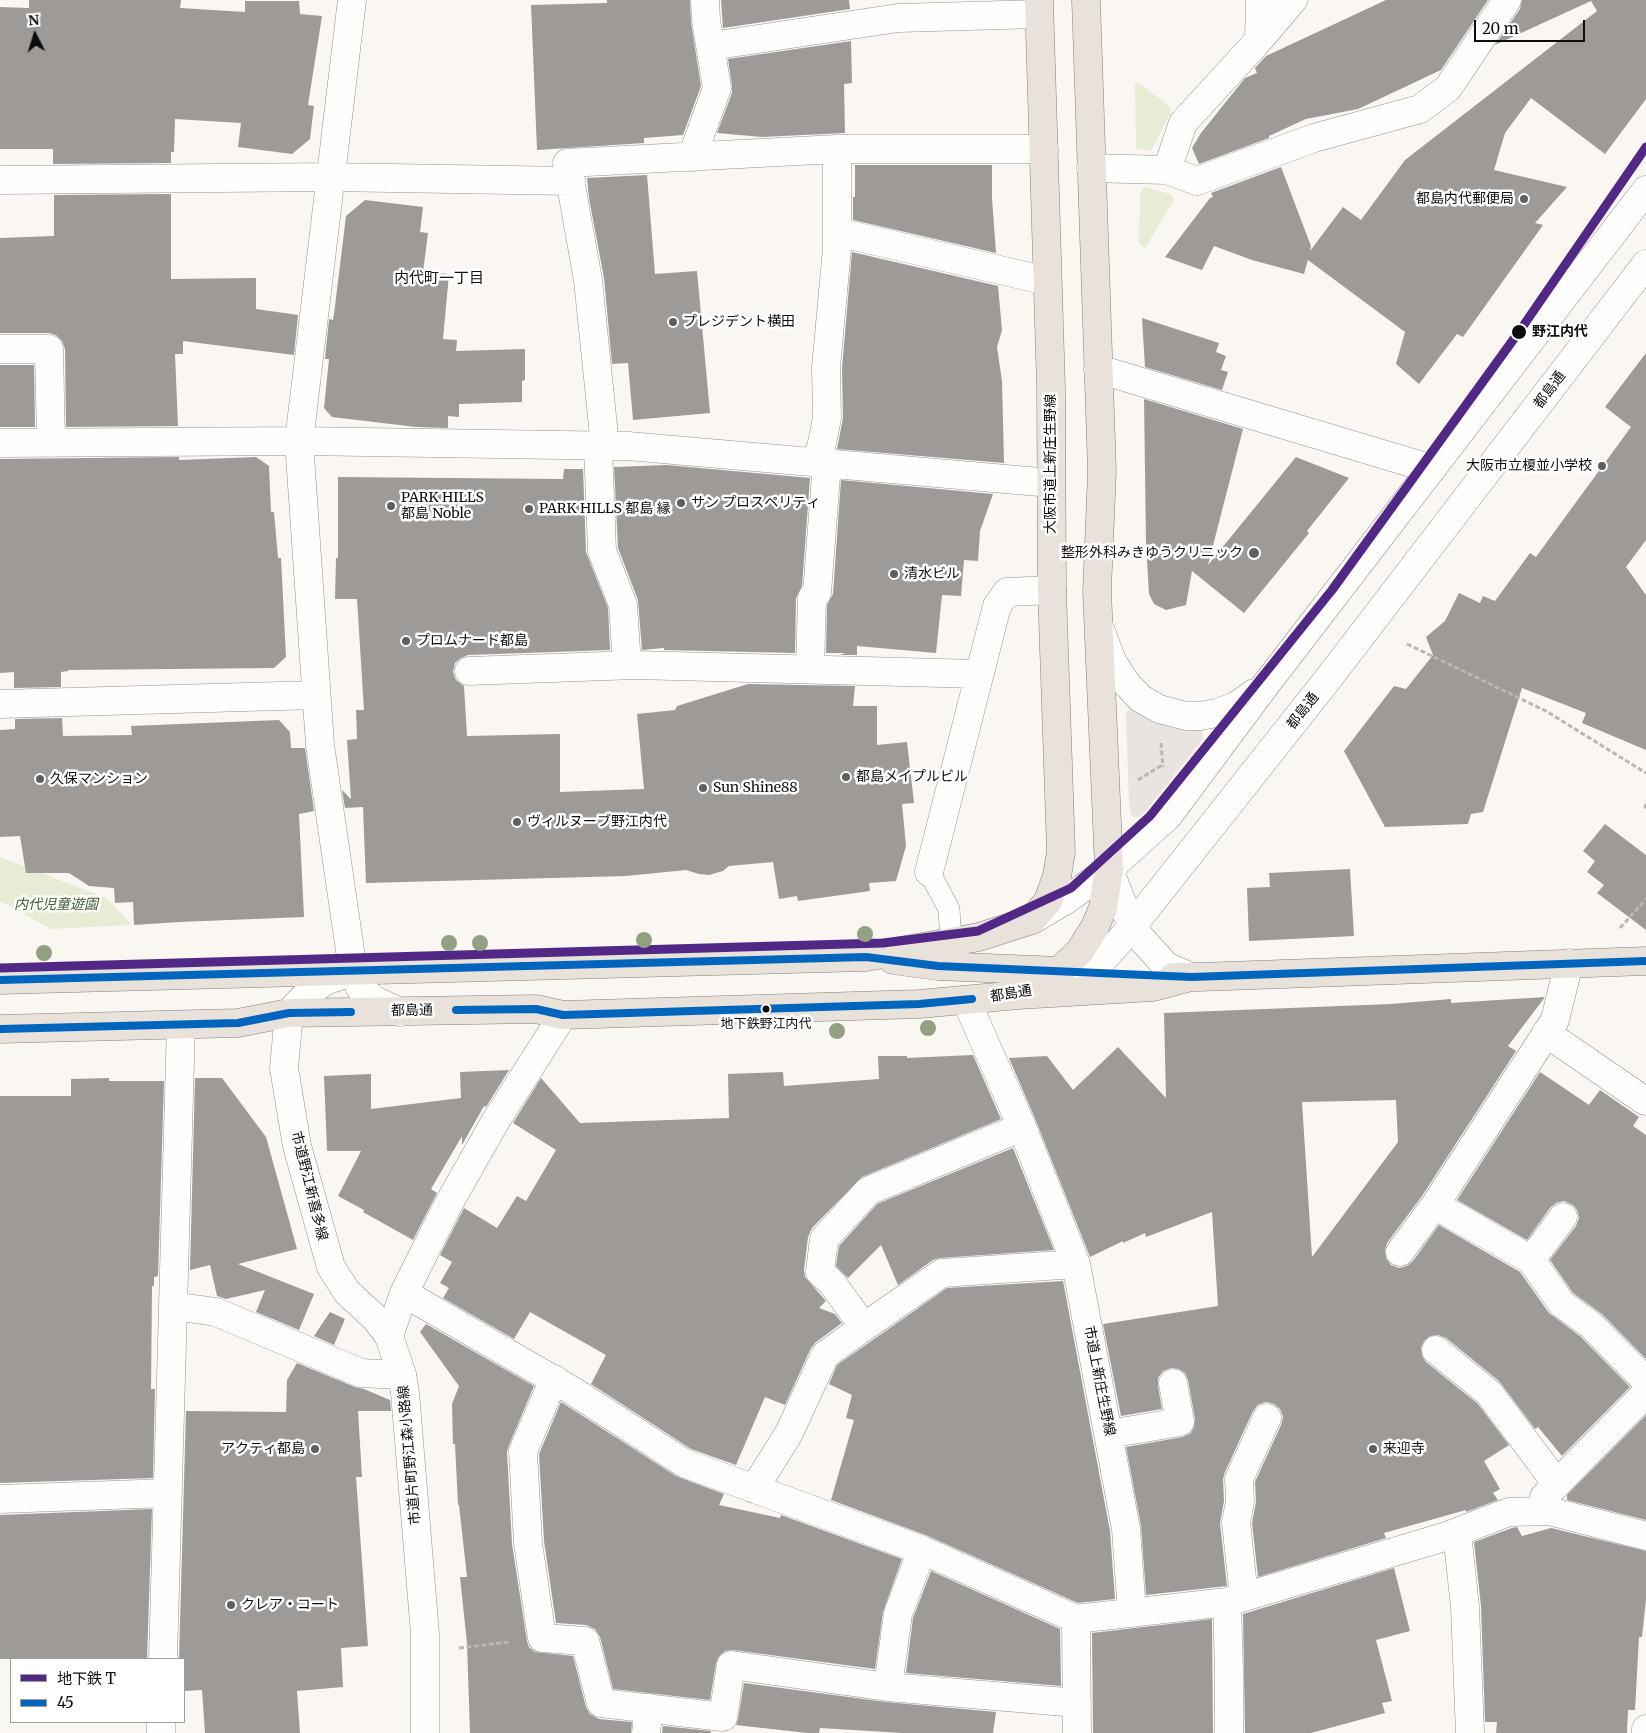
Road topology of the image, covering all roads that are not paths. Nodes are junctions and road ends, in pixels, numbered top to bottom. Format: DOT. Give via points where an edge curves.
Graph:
graph roads {
  1 [pos="352,0"];
  2 [pos="705,0"];
  3 [pos="1086,0"];
  4 [pos="1260,0"];
  5 [pos="1293,0"];
  6 [pos="1507,0"];
  7 [pos="1039,7"];
  8 [pos="900,9"];
  9 [pos="1259,40"];
  10 [pos="710,46"];
  11 [pos="837,150"];
  12 [pos="1044,150"];
  13 [pos="692,157"];
  14 [pos="1091,168"];
  15 [pos="1167,170"];
  16 [pos="330,177"];
  17 [pos="0,180"];
  18 [pos="571,181"];
  19 [pos="1646,190"];
  20 [pos="837,232"];
  21 [pos="1646,264"];
  22 [pos="1047,281"];
  23 [pos="0,349"];
  24 [pos="1098,370"];
  25 [pos="299,441"];
  26 [pos="0,443"];
  27 [pos="50,443"];
  28 [pos="602,446"];
  29 [pos="821,463"];
  30 [pos="1432,469"];
  31 [pos="1051,483"];
  32 [pos="1052,590"];
  33 [pos="1098,625"];
  34 [pos="627,665"];
  35 [pos="810,669"];
  36 [pos="469,671"];
  37 [pos="979,674"];
  38 [pos="1264,687"];
  39 [pos="316,695"];
  40 [pos="0,704"];
  41 [pos="1109,869"];
  42 [pos="929,872"];
  43 [pos="1032,920"];
  44 [pos="1133,925"];
  45 [pos="951,942"];
  46 [pos="866,957"];
  47 [pos="1646,961"];
  48 [pos="1569,964"];
  49 [pos="353,971"];
  50 [pos="1060,971"];
  51 [pos="1088,973"];
  52 [pos="1191,977"];
  53 [pos="0,980"];
  54 [pos="1018,995"];
  55 [pos="966,1000"];
  56 [pos="400,1012"];
  57 [pos="289,1013"];
  58 [pos="563,1015"];
  59 [pos="181,1024"];
  60 [pos="0,1029"];
  61 [pos="1546,1033"];
  62 [pos="1645,1101"];
  63 [pos="1022,1127"];
  64 [pos="1435,1205"];
  65 [pos="1563,1217"];
  66 [pos="1400,1252"];
  67 [pos="1530,1260"];
  68 [pos="1076,1264"];
  69 [pos="404,1293"];
  70 [pos="173,1306"];
  71 [pos="864,1327"];
  72 [pos="389,1336"];
  73 [pos="1436,1350"];
  74 [pos="402,1375"];
  75 [pos="554,1379"];
  76 [pos="1646,1381"];
  77 [pos="1173,1383"];
  78 [pos="1646,1393"];
  79 [pos="1267,1418"];
  80 [pos="1109,1434"];
  81 [pos="1557,1484"];
  82 [pos="754,1489"];
  83 [pos="168,1493"];
  84 [pos="0,1499"];
  85 [pos="1529,1512"];
  86 [pos="1457,1533"];
  87 [pos="1646,1536"];
  88 [pos="922,1550"];
  89 [pos="1236,1600"];
  90 [pos="1132,1613"];
  91 [pos="1076,1620"];
  92 [pos="163,1658"];
  93 [pos="888,1687"];
  94 [pos="1077,1703"];
  95 [pos="648,1721"];
  96 [pos="1646,1729"];
  97 [pos="426,1733"];
  98 [pos="1077,1733"];
  99 [pos="1229,1733"];
  100 [pos="1470,1733"];
  101 [pos="1646,1733"];
  1 -- 16 [label="street"];
  2 -- 10 [label="street"];
  3 -- 14 [label="main road"];
  4 -- 9 [label="street"];
  5 -- 9 [label="street"];
  6 -- 15 [label="street" via="1448,88 1420,109 1314,138 1197,182"];
  7 -- 8 [label="street"];
  7 -- 12 [label="main road, 大阪市道上新庄生野線"];
  8 -- 10 [label="street"];
  9 -- 15 [label="street" via="1183,123"];
  10 -- 13 [label="street" via="717,88"];
  11 -- 12 [label="street"];
  11 -- 13 [label="street"];
  11 -- 20 [label="street"];
  12 -- 22 [label="main road, 大阪市道上新庄生野線"];
  13 -- 18 [label="street" via="567,163"];
  14 -- 15 [label="street"];
  14 -- 24 [label="main road"];
  16 -- 17 [label="street"];
  16 -- 18 [label="street"];
  16 -- 25 [label="street"];
  18 -- 28 [label="street" via="588,280"];
  19 -- 30 [label="street"];
  20 -- 22 [label="street"];
  20 -- 29 [label="street" via="826,367 828,418"];
  21 -- 44 [label="street, 都島通" via="1328,679"];
  22 -- 31 [label="main road, 大阪市道上新庄生野線"];
  23 -- 27 [label="street" via="50,348"];
  24 -- 30 [label="street"];
  24 -- 33 [label="main road" via="1102,471"];
  25 -- 27 [label="street"];
  25 -- 28 [label="street"];
  25 -- 39 [label="street"];
  26 -- 27 [label="street"];
  28 -- 29 [label="street"];
  28 -- 34 [label="street" via="602,551 623,605"];
  29 -- 31 [label="street"];
  29 -- 35 [label="street"];
  30 -- 38 [label="street"];
  31 -- 32 [label="main road, 大阪市道上新庄生野線"];
  32 -- 37 [label="street" via="1007,592 997,606"];
  32 -- 43 [label="main road, 大阪市道上新庄生野線" via="1061,852 1048,901"];
  33 -- 38 [label="street" via="1112,661 1126,683 1140,698 1159,709 1186,716 1217,713 1236,706"];
  33 -- 41 [label="main road"];
  34 -- 35 [label="street"];
  34 -- 36 [label="street"];
  35 -- 37 [label="street"];
  37 -- 42 [label="street"];
  38 -- 41 [label="street" via="1168,816"];
  39 -- 40 [label="street"];
  39 -- 49 [label="street" via="320,745"];
  41 -- 43 [label="street"];
  41 -- 44 [label="street"];
  41 -- 50 [label="main road" via="1103,908 1095,927 1080,951"];
  42 -- 45 [label="lane" via="949,910"];
  43 -- 45 [label="main road" via="979,937"];
  44 -- 51 [label="street, 都島通"];
  44 -- 52 [label="street" via="1166,966"];
  45 -- 46 [label="main road"];
  46 -- 49 [label="main road"];
  46 -- 50 [label="main road" via="938,966"];
  47 -- 48 [label="main road"];
  48 -- 52 [label="main road"];
  48 -- 61 [label="street" via="1555,1020"];
  49 -- 53 [label="main road"];
  49 -- 56 [label="street" via="360,988 374,1000"];
  49 -- 57 [label="street" via="325,981"];
  50 -- 51 [label="main road"];
  50 -- 54 [label="main road"];
  51 -- 52 [label="main road"];
  51 -- 54 [label="street, 都島通"];
  52 -- 54 [label="main road" via="1153,988"];
  54 -- 55 [label="main road, 都島通"];
  55 -- 58 [label="main road, 都島通"];
  55 -- 63 [label="street, 市道上新庄生野線"];
  56 -- 57 [label="main road, 都島通"];
  56 -- 58 [label="main road, 都島通" via="536,1009"];
  57 -- 59 [label="main road, 都島通" via="238,1023"];
  57 -- 72 [label="street, 市道野江新喜多線" via="284,1068 288,1096 297,1146 326,1254 347,1292"];
  58 -- 69 [label="street" via="495,1122 449,1203"];
  59 -- 60 [label="main road, 都島通"];
  59 -- 70 [label="street"];
  61 -- 62 [label="street"];
  61 -- 64 [label="street"];
  63 -- 68 [label="street, 市道上新庄生野線"];
  63 -- 71 [label="street" via="868,1190 824,1239 820,1272"];
  64 -- 66 [label="street"];
  64 -- 67 [label="street"];
  65 -- 67 [label="street"];
  67 -- 76 [label="street" via="1562,1304 1591,1325"];
  68 -- 71 [label="street" via="942,1273"];
  68 -- 80 [label="street, 市道上新庄生野線"];
  69 -- 72 [label="street"];
  69 -- 75 [label="street"];
  70 -- 74 [label="street" via="216,1312 361,1373"];
  70 -- 83 [label="street"];
  71 -- 82 [label="street" via="824,1355 789,1433"];
  72 -- 74 [label="street, 市道片町野江森小路線"];
  73 -- 81 [label="street" via="1489,1393"];
  74 -- 97 [label="street, 市道片町野江森小路線" via="425,1634"];
  75 -- 82 [label="street" via="684,1463"];
  75 -- 95 [label="street" via="523,1451 528,1544 542,1638 585,1641 601,1703"];
  77 -- 80 [label="street" via="1180,1422"];
  78 -- 81 [label="street"];
  79 -- 89 [label="street" via="1239,1479"];
  80 -- 90 [label="street, 市道上新庄生野線" via="1126,1528"];
  81 -- 85 [label="street"];
  82 -- 88 [label="street"];
  83 -- 84 [label="street"];
  83 -- 92 [label="street"];
  85 -- 86 [label="street" via="1510,1512"];
  85 -- 87 [label="street" via="1549,1511"];
  86 -- 89 [label="street"];
  86 -- 100 [label="street" via="1465,1607"];
  88 -- 91 [label="street"];
  88 -- 93 [label="street" via="898,1614"];
  89 -- 90 [label="street"];
  89 -- 99 [label="street" via="1229,1672"];
  90 -- 91 [label="street"];
  91 -- 94 [label="street"];
  93 -- 94 [label="street"];
  93 -- 95 [label="street" via="731,1665 723,1717"];
  94 -- 98 [label="street"];
  96 -- 101 [label="street"];
}
